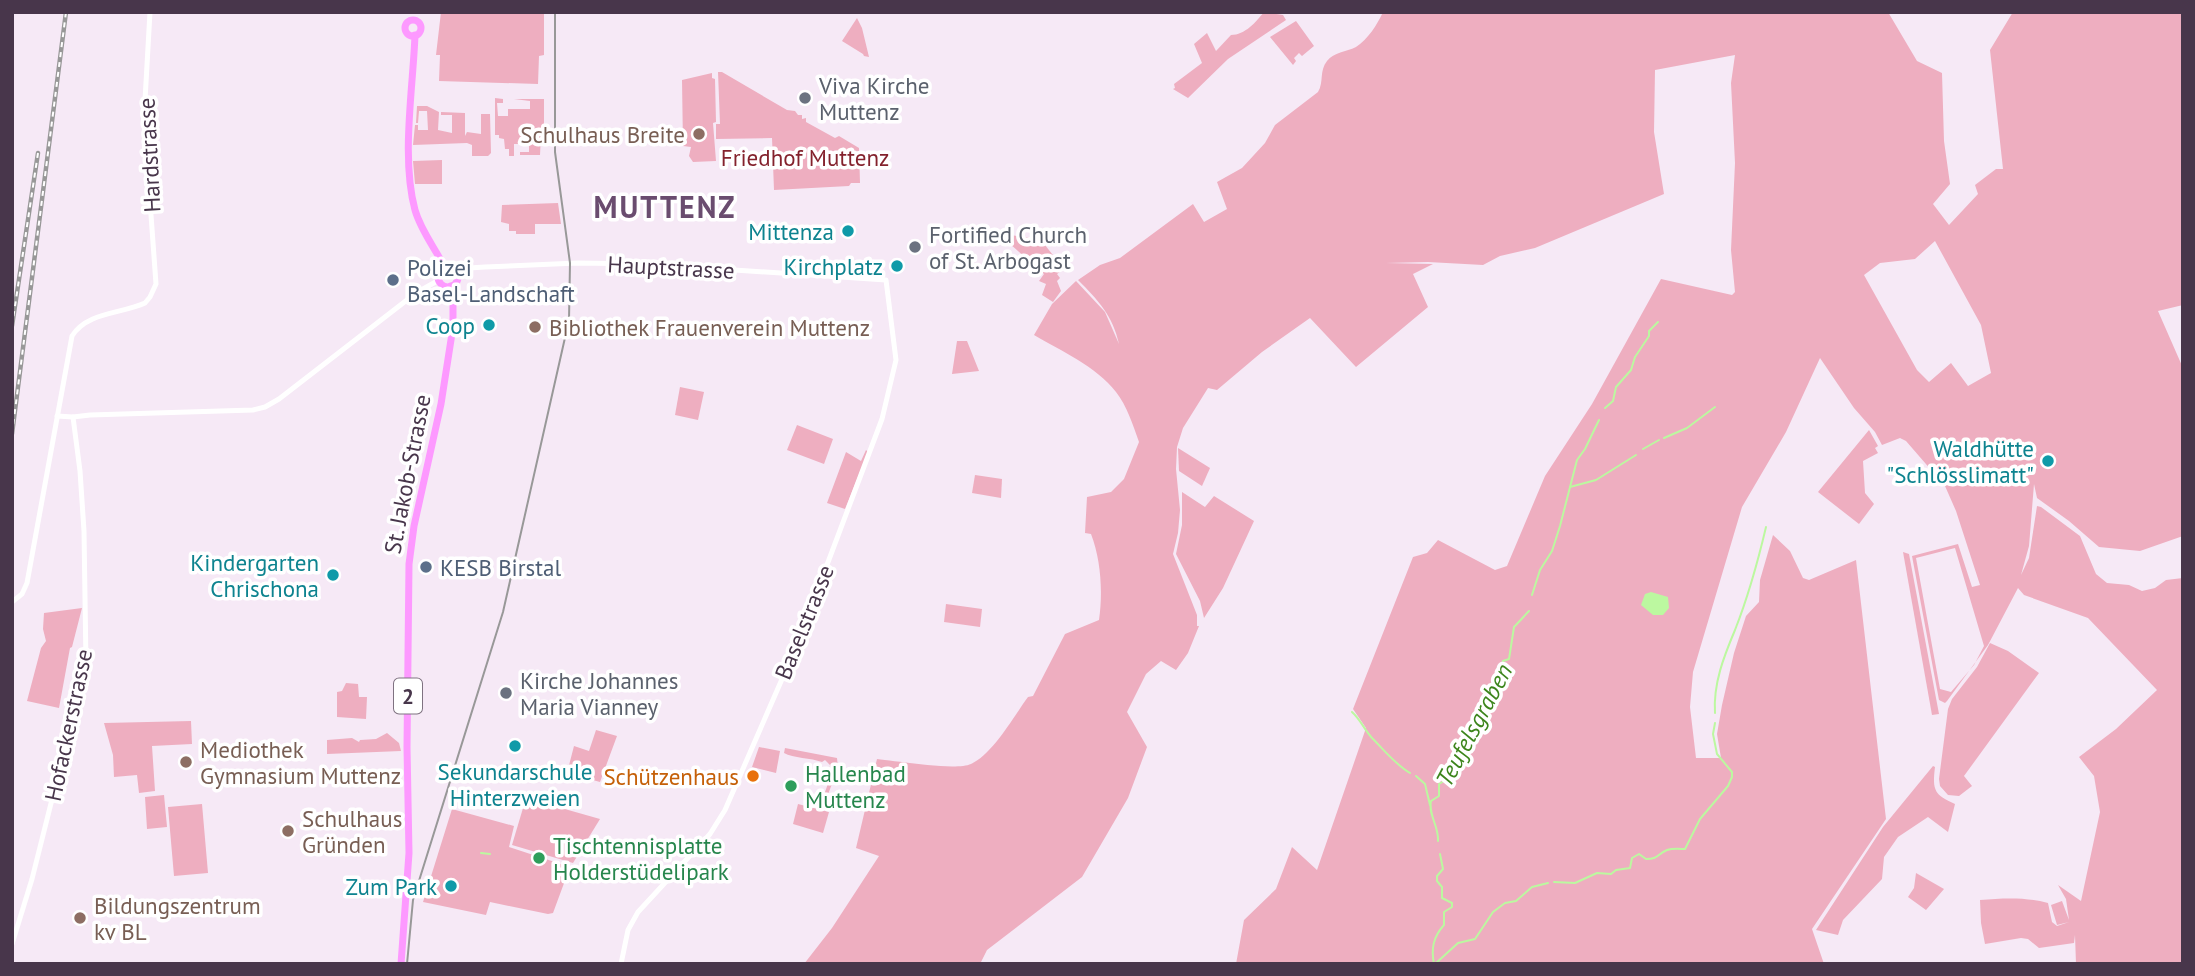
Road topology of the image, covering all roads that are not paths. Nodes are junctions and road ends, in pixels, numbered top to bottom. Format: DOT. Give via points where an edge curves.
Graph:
graph roads {
  1 [pos="150,12"];
  2 [pos="412,16"];
  3 [pos="445,268"];
  4 [pos="457,272"];
  5 [pos="439,280"];
  6 [pos="886,280"];
  7 [pos="451,286"];
  8 [pos="57,416"];
  9 [pos="73,417"];
  10 [pos="12,602"];
  11 [pos="12,944"];
  12 [pos="401,964"];
  13 [pos="621,964"];
  1 -- 8 [label="street, Hardstrasse" via="144,118 156,275 150,297 138,306 76,329"];
  2 -- 3 [label="main road" via="405,28 415,35 409,173 421,227"];
  3 -- 4 [label="main road"];
  3 -- 5 [label="main road"];
  4 -- 6 [label="street, Hauptstrasse" via="620,263"];
  4 -- 7 [label="main road" via="457,281"];
  5 -- 7 [label="main road"];
  5 -- 9 [label="street" via="265,407"];
  6 -- 13 [label="street, Baselstrasse" via="896,347 894,376 878,434 808,617 725,810 710,834 644,905 628,930"];
  7 -- 12 [label="main road, St. Jakob-Strasse / 2" via="453,327 409,564 409,853"];
  8 -- 9 [label="street"];
  8 -- 10 [label="street" via="27,583"];
  9 -- 11 [label="street, Hofackerstrasse" via="85,531 86,664"];
}
